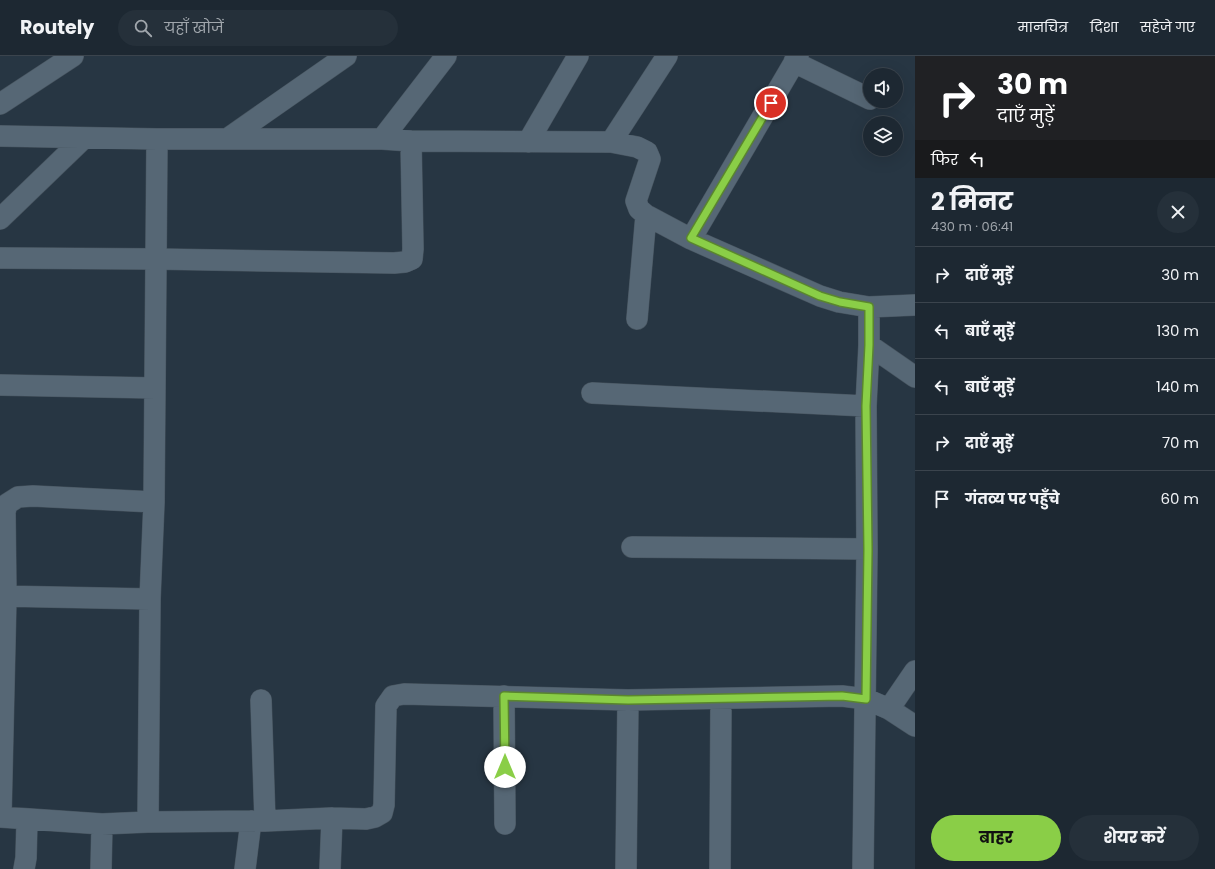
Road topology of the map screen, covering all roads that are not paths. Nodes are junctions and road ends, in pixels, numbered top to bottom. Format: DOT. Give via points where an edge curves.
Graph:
graph roads {
  1 [pos="73,56"];
  2 [pos="346,56"];
  3 [pos="446,56"];
  4 [pos="578,56"];
  5 [pos="667,56"];
  6 [pos="796,59"];
  7 [pos="863,95"];
  8 [pos="0,104"];
  9 [pos="0,136"];
  10 [pos="84,138"];
  11 [pos="157,139"];
  12 [pos="227,139"];
  13 [pos="382,139"];
  14 [pos="410,141"];
  15 [pos="528,142"];
  16 [pos="611,142"];
  17 [pos="646,215"];
  18 [pos="0,219"];
  19 [pos="691,238"];
  20 [pos="0,258"];
  21 [pos="156,259"];
  22 [pos="915,306"];
  23 [pos="869,307"];
  24 [pos="637,319"];
  25 [pos="869,345"];
  26 [pos="915,377"];
  27 [pos="0,385"];
  28 [pos="155,388"];
  29 [pos="592,393"];
  30 [pos="866,406"];
  31 [pos="154,502"];
  32 [pos="632,547"];
  33 [pos="868,549"];
  34 [pos="3,597"];
  35 [pos="150,599"];
  36 [pos="915,671"];
  37 [pos="504,696"];
  38 [pos="721,699"];
  39 [pos="866,699"];
  40 [pos="261,700"];
  41 [pos="628,700"];
  42 [pos="2,709"];
  43 [pos="889,709"];
  44 [pos="915,726"];
  45 [pos="0,817"];
  46 [pos="332,818"];
  47 [pos="28,820"];
  48 [pos="258,821"];
  49 [pos="148,822"];
  50 [pos="102,824"];
  51 [pos="505,824"];
  52 [pos="24,869"];
  53 [pos="101,869"];
  54 [pos="245,869"];
  55 [pos="330,869"];
  56 [pos="626,869"];
  57 [pos="720,869"];
  58 [pos="864,869"];
  1 -- 8 [label="street"];
  2 -- 12 [label="street"];
  3 -- 13 [label="street"];
  4 -- 15 [label="street"];
  5 -- 16 [label="street"];
  6 -- 7 [label="street"];
  6 -- 19 [label="street"];
  9 -- 10 [label="street"];
  10 -- 11 [label="street"];
  10 -- 18 [label="street"];
  11 -- 12 [label="street"];
  11 -- 21 [label="street"];
  12 -- 13 [label="street"];
  13 -- 14 [label="street"];
  14 -- 15 [label="street"];
  14 -- 21 [label="street" via="412,259 394,264"];
  15 -- 16 [label="street"];
  16 -- 17 [label="street" via="637,147 647,152 650,159 636,201 639,209"];
  17 -- 19 [label="street"];
  17 -- 24 [label="street"];
  19 -- 23 [label="street" via="820,296"];
  20 -- 21 [label="street"];
  21 -- 28 [label="street"];
  22 -- 23 [label="street"];
  23 -- 25 [label="street"];
  25 -- 26 [label="street"];
  25 -- 30 [label="street"];
  27 -- 28 [label="street"];
  28 -- 31 [label="street"];
  29 -- 30 [label="street"];
  30 -- 33 [label="street"];
  31 -- 34 [label="street" via="18,497 7,504 4,512"];
  31 -- 35 [label="street"];
  32 -- 33 [label="street"];
  33 -- 39 [label="street"];
  34 -- 35 [label="street"];
  34 -- 42 [label="street"];
  35 -- 49 [label="street"];
  36 -- 43 [label="street"];
  37 -- 41 [label="street"];
  37 -- 46 [label="street" via="393,696 386,706 382,813 366,819"];
  37 -- 51 [label="street"];
  38 -- 39 [label="street" via="842,696"];
  38 -- 41 [label="street"];
  38 -- 57 [label="street"];
  39 -- 43 [label="street"];
  39 -- 58 [label="street"];
  40 -- 48 [label="street"];
  41 -- 56 [label="street"];
  42 -- 45 [label="street"];
  43 -- 44 [label="street"];
  45 -- 47 [label="street"];
  46 -- 48 [label="street"];
  46 -- 55 [label="street"];
  47 -- 50 [label="street"];
  47 -- 52 [label="street"];
  48 -- 49 [label="street"];
  48 -- 54 [label="street"];
  49 -- 50 [label="street"];
  50 -- 53 [label="street"];
}
